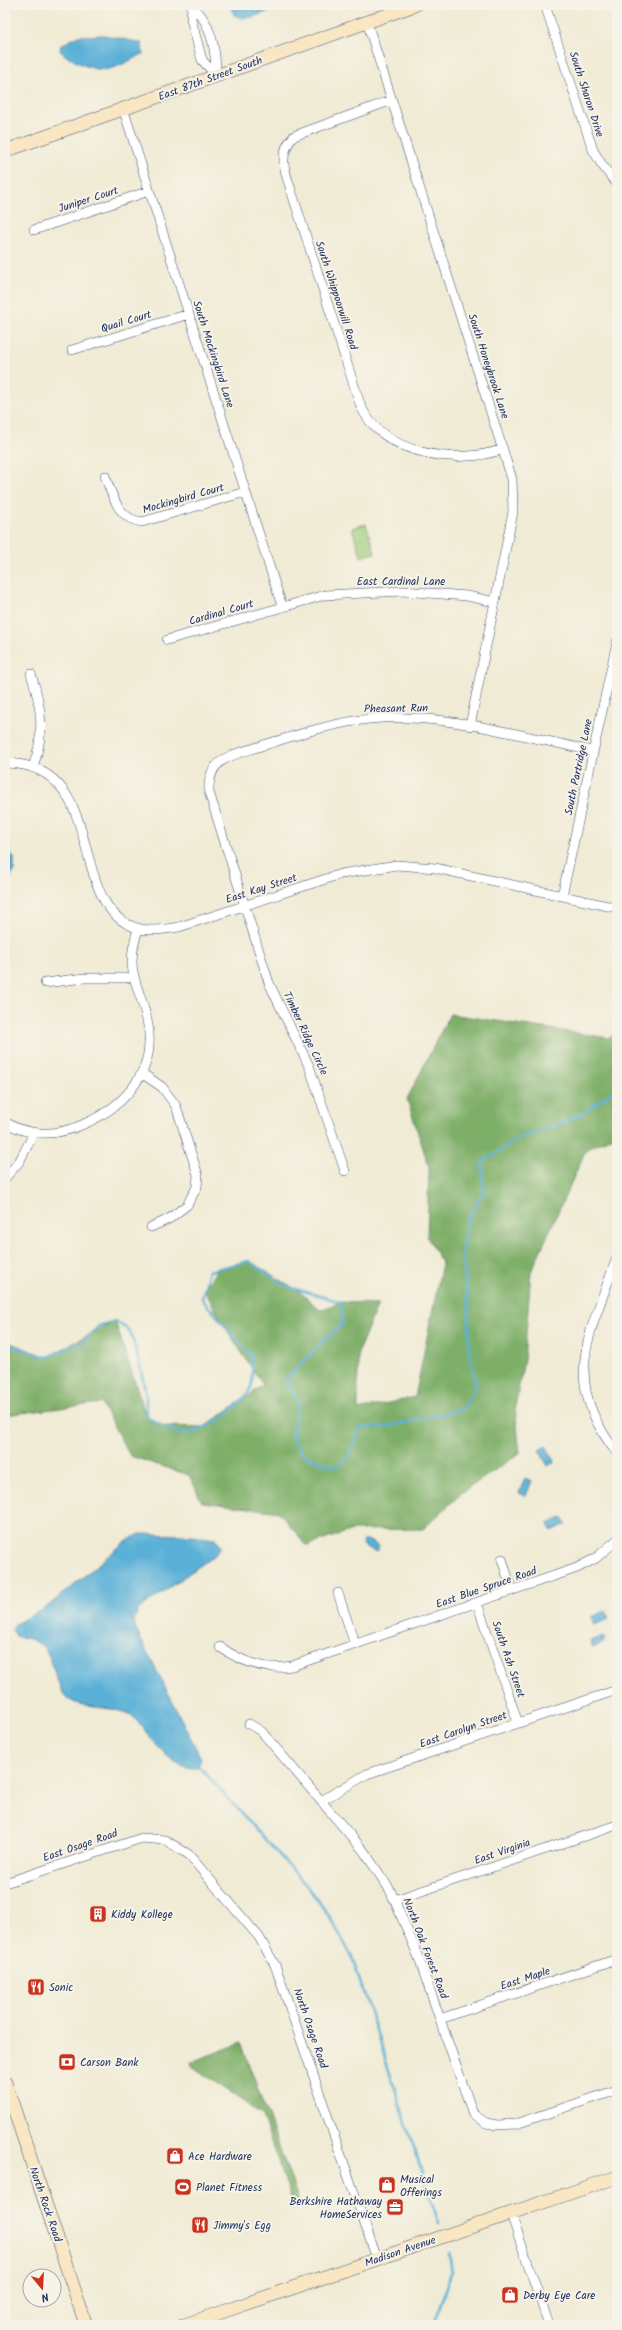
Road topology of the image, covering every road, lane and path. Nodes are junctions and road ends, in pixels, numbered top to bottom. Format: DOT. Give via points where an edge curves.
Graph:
graph roads {
  1 [pos="415,5"];
  2 [pos="545,5"];
  3 [pos="191,6"];
  4 [pos="367,22"];
  5 [pos="216,76"];
  6 [pos="392,100"];
  7 [pos="123,108"];
  8 [pos="5,151"];
  9 [pos="617,184"];
  10 [pos="149,191"];
  11 [pos="34,230"];
  12 [pos="188,314"];
  13 [pos="72,350"];
  14 [pos="503,449"];
  15 [pos="105,476"];
  16 [pos="245,492"];
  17 [pos="495,602"];
  18 [pos="282,606"];
  19 [pos="167,640"];
  20 [pos="617,642"];
  21 [pos="31,674"];
  22 [pos="470,726"];
  23 [pos="593,751"];
  24 [pos="5,762"];
  25 [pos="33,767"];
  26 [pos="210,775"];
  27 [pos="562,896"];
  28 [pos="244,906"];
  29 [pos="617,908"];
  30 [pos="138,929"];
  31 [pos="133,978"];
  32 [pos="45,983"];
  33 [pos="143,1074"];
  34 [pos="5,1122"];
  35 [pos="34,1133"];
  36 [pos="345,1171"];
  37 [pos="5,1178"];
  38 [pos="151,1227"];
  39 [pos="617,1257"];
  40 [pos="617,1453"];
  41 [pos="617,1540"];
  42 [pos="502,1559"];
  43 [pos="512,1591"];
  44 [pos="338,1593"];
  45 [pos="477,1603"];
  46 [pos="355,1645"];
  47 [pos="220,1647"];
  48 [pos="617,1690"];
  49 [pos="518,1723"];
  50 [pos="249,1724"];
  51 [pos="321,1801"];
  52 [pos="617,1825"];
  53 [pos="164,1840"];
  54 [pos="5,1883"];
  55 [pos="395,1900"];
  56 [pos="617,1959"];
  57 [pos="440,2019"];
  58 [pos="5,2082"];
  59 [pos="617,2090"];
  60 [pos="617,2177"];
  61 [pos="511,2214"];
  62 [pos="377,2259"];
  63 [pos="86,2325"];
  64 [pos="184,2325"];
  65 [pos="549,2325"];
  1 -- 4 [label="main road, East 87th Street South"];
  2 -- 9 [label="street, South Sharon Drive" via="591,146"];
  3 -- 5 [label="street" via="191,19 202,60"];
  3 -- 5 [label="street" via="202,16 205,24 216,56"];
  4 -- 5 [label="main road, East 87th Street South"];
  4 -- 6 [label="street, South Honeybrook Lane"];
  5 -- 7 [label="main road, East 87th Street South"];
  6 -- 14 [label="street, South Honeybrook Lane"];
  6 -- 14 [label="street, South Whippoorwill Road" via="298,134 285,148 284,168 360,404 368,421 390,440 426,451 460,457 479,456"];
  7 -- 8 [label="main road, East 87th Street South"];
  7 -- 10 [label="street, South Mockingbird Lane"];
  10 -- 11 [label="street, Juniper Court"];
  10 -- 12 [label="street, South Mockingbird Lane"];
  12 -- 13 [label="street, Quail Court"];
  12 -- 16 [label="street, South Mockingbird Lane"];
  14 -- 17 [label="street, South Honeybrook Lane" via="512,479 513,512"];
  15 -- 16 [label="street, Mockingbird Court" via="119,509 130,519 142,522"];
  16 -- 18 [label="street, South Mockingbird Lane"];
  17 -- 18 [label="street, East Cardinal Lane" via="440,592 381,590 325,595"];
  17 -- 22 [label="street, South Honeybrook Lane"];
  18 -- 19 [label="street, Cardinal Court"];
  20 -- 23 [label="street, South Partridge Lane"];
  21 -- 25 [label="street" via="38,696 42,727 41,741"];
  22 -- 23 [label="street, Pheasant Run"];
  22 -- 26 [label="street, Pheasant Run" via="448,721 404,718 344,723 311,730 227,758 214,768"];
  23 -- 27 [label="street, South Partridge Lane"];
  24 -- 25 [label="street, East Kay Street"];
  25 -- 30 [label="street, East Kay Street" via="53,779 68,797 104,901 118,918"];
  26 -- 28 [label="street, Timber Ridge Circle" via="208,792"];
  27 -- 28 [label="street, East Kay Street" via="435,868 397,865 341,874"];
  27 -- 29 [label="street, East Kay Street"];
  28 -- 30 [label="street, East Kay Street" via="179,927 162,930"];
  28 -- 36 [label="street, Timber Ridge Circle" via="269,983 309,1066"];
  30 -- 31 [label="street" via="132,957"];
  31 -- 32 [label="street" via="85,978"];
  31 -- 33 [label="street" via="150,1032 148,1058"];
  33 -- 35 [label="street" via="127,1096 103,1115 72,1129"];
  33 -- 38 [label="street" via="162,1087 176,1106 198,1175 197,1187 187,1205 169,1219"];
  34 -- 35 [label="street" via="21,1131"];
  35 -- 37 [label="street" via="19,1162"];
  39 -- 40 [label="street" via="586,1346 583,1371 585,1392 592,1415 600,1431"];
  41 -- 43 [label="street, East Blue Spruce Road" via="596,1558 577,1568"];
  42 -- 43 [label="street"];
  43 -- 45 [label="street, East Blue Spruce Road"];
  44 -- 46 [label="street"];
  45 -- 46 [label="street, East Blue Spruce Road"];
  45 -- 49 [label="street, South Ash Street"];
  46 -- 47 [label="street, East Blue Spruce Road" via="292,1666 277,1668 246,1662"];
  48 -- 49 [label="street, East Carolyn Street"];
  49 -- 51 [label="street, East Carolyn Street" via="368,1774"];
  50 -- 51 [label="street, North Oak Forest Road" via="266,1736"];
  51 -- 55 [label="street, North Oak Forest Road" via="378,1870"];
  52 -- 55 [label="street, East Virginia"];
  53 -- 54 [label="street, East Osage Road" via="136,1839"];
  53 -- 62 [label="street, North Osage Road" via="188,1854 259,1937 275,1965"];
  55 -- 57 [label="street, North Oak Forest Road"];
  56 -- 57 [label="street, East Maple"];
  57 -- 59 [label="street, North Oak Forest Road" via="470,2110 479,2120 497,2125 516,2124"];
  58 -- 63 [label="main road, North Rock Road"];
  60 -- 61 [label="main road, Madison Avenue"];
  61 -- 62 [label="main road, Madison Avenue"];
  61 -- 65 [label="street"];
  62 -- 64 [label="main road, Madison Avenue"];
}
